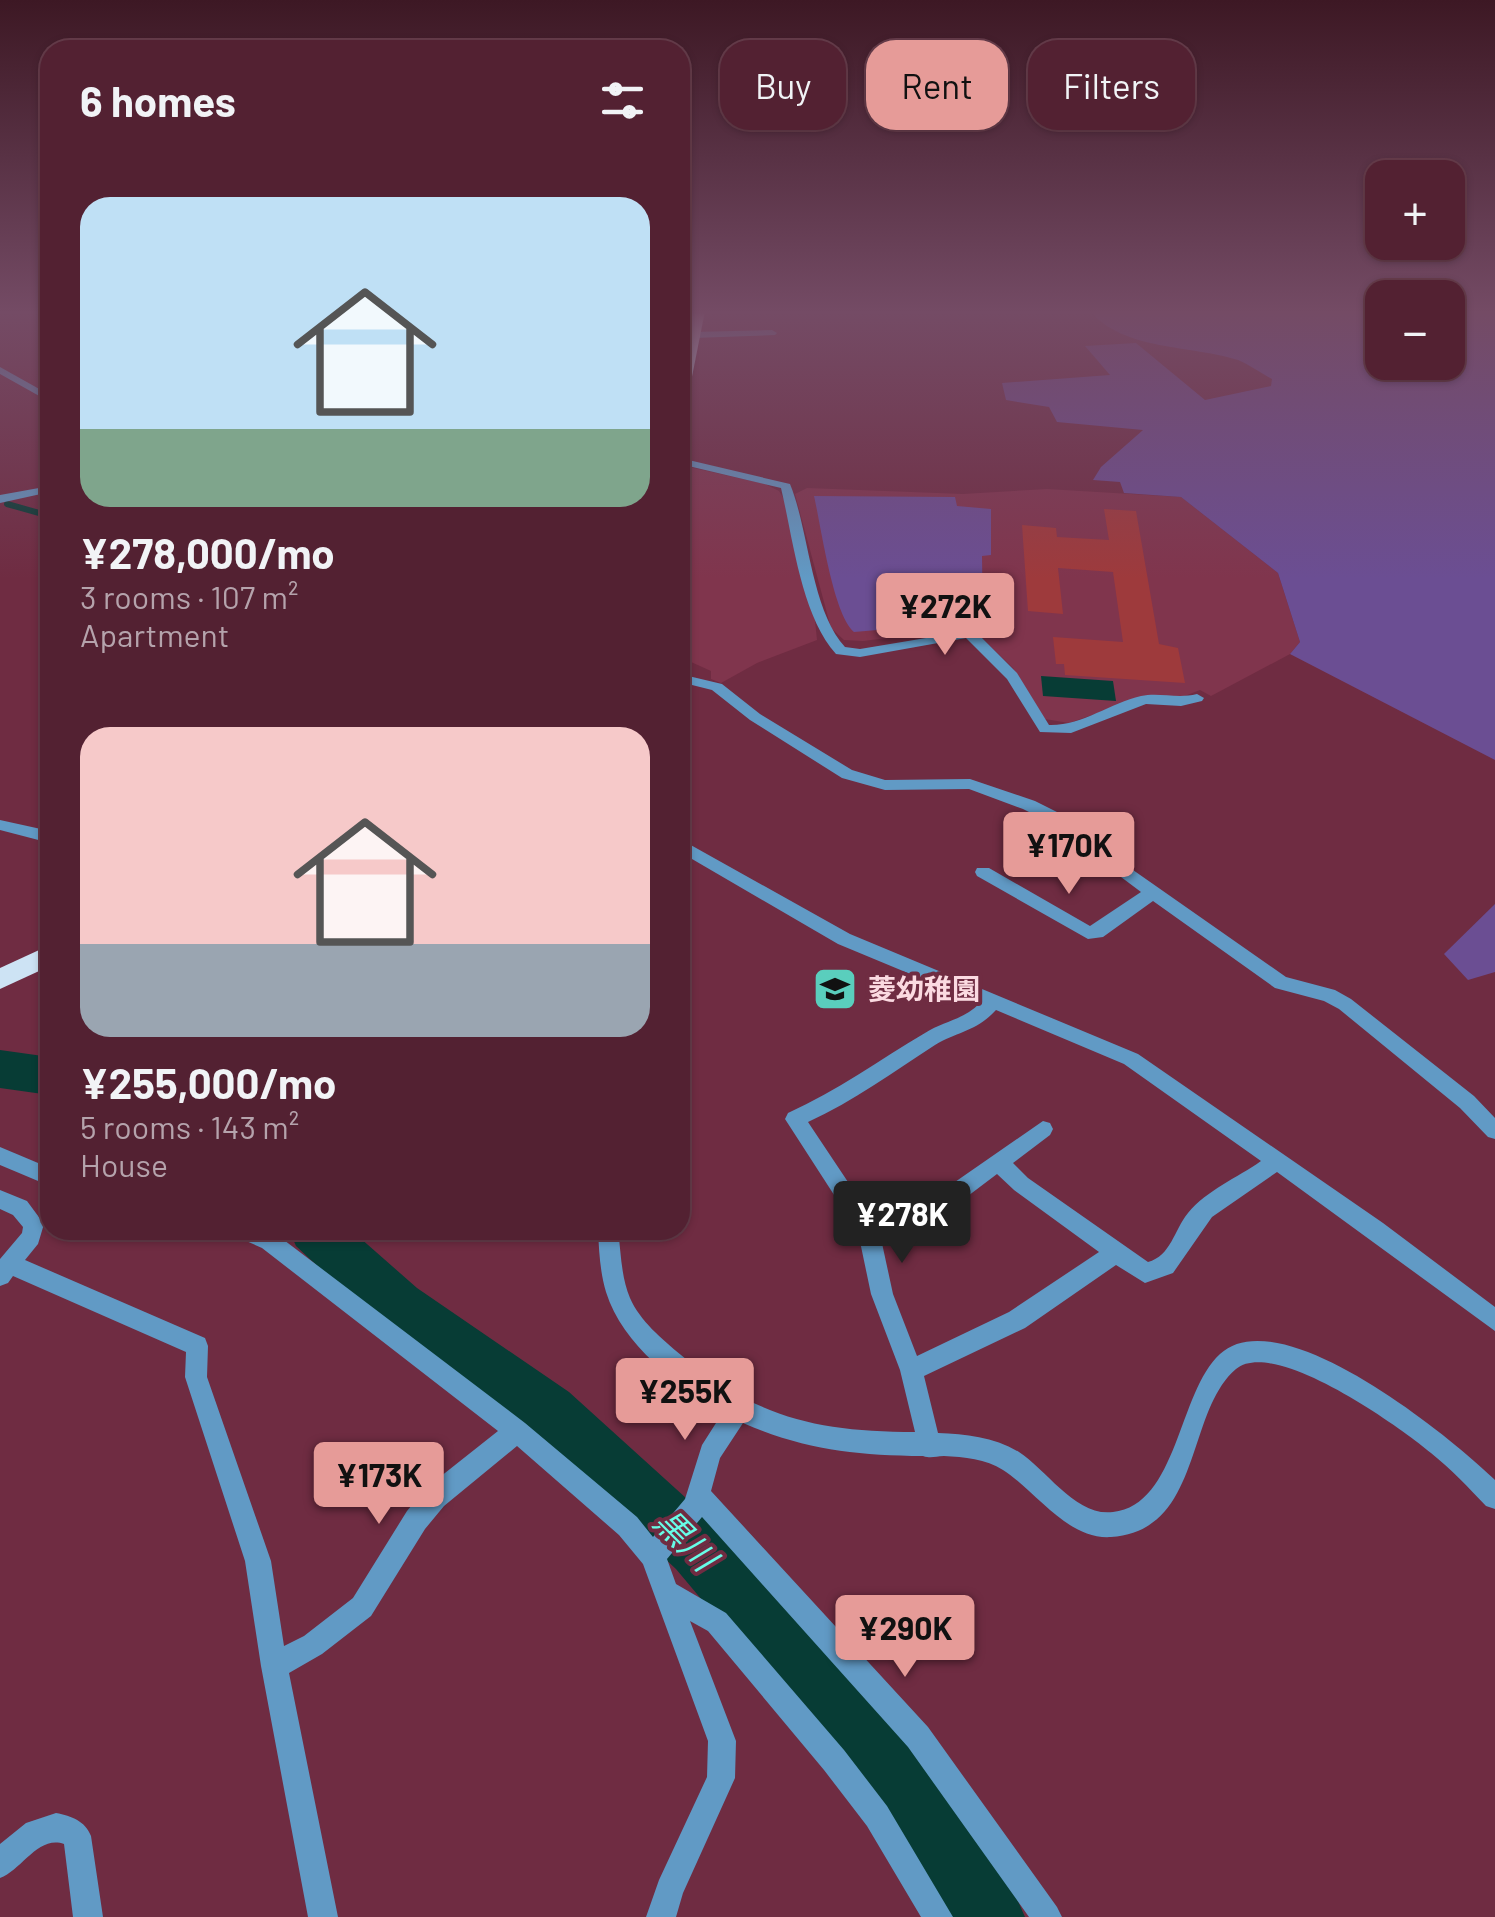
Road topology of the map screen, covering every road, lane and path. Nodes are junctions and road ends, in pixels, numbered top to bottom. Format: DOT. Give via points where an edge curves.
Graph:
graph roads {
  1 [pos="690,462"];
  2 [pos="40,491"];
  3 [pos="0,500"];
  4 [pos="690,680"];
  5 [pos="1197,698"];
  6 [pos="0,825"];
  7 [pos="40,835"];
  8 [pos="690,852"];
  9 [pos="983,872"];
  10 [pos="1153,892"];
  11 [pos="40,960"];
  12 [pos="0,980"];
  13 [pos="992,1002"];
  14 [pos="1043,1128"];
  15 [pos="1495,1131"];
  16 [pos="0,1156"];
  17 [pos="998,1162"];
  18 [pos="1274,1163"];
  19 [pos="40,1173"];
  20 [pos="0,1199"];
  21 [pos="868,1229"];
  22 [pos="267,1240"];
  23 [pos="610,1240"];
  24 [pos="1116,1253"];
  25 [pos="6,1270"];
  26 [pos="1495,1320"];
  27 [pos="912,1370"];
  28 [pos="738,1409"];
  29 [pos="517,1431"];
  30 [pos="930,1447"];
  31 [pos="1495,1497"];
  32 [pos="696,1500"];
  33 [pos="656,1552"];
  34 [pos="669,1594"];
  35 [pos="274,1666"];
  36 [pos="0,1864"];
  37 [pos="88,1917"];
  38 [pos="323,1917"];
  39 [pos="661,1917"];
  40 [pos="938,1917"];
  41 [pos="1047,1917"];
  1 -- 5 [label="street" via="786,486 820,615 841,651 969,632 1012,676 1038,722 1054,731 1145,699"];
  2 -- 3 [label="street"];
  4 -- 10 [label="street" via="717,687 847,774 885,785 970,784 1029,805"];
  6 -- 7 [label="street"];
  8 -- 13 [label="street" via="844,939"];
  9 -- 10 [label="street" via="1088,933"];
  10 -- 15 [label="street" via="1281,983 1345,1004"];
  11 -- 12 [label="main road"];
  13 -- 18 [label="street" via="1131,1059"];
  13 -- 21 [label="street" via="975,1022 930,1038 870,1082 795,1120"];
  14 -- 17 [label="street"];
  16 -- 19 [label="street"];
  17 -- 21 [label="street" via="949,1198"];
  17 -- 24 [label="street"];
  18 -- 24 [label="street" via="1204,1210 1162,1271 1146,1273"];
  18 -- 26 [label="street"];
  20 -- 25 [label="street" via="34,1224"];
  21 -- 27 [label="street" via="882,1294"];
  22 -- 29 [label="street"];
  23 -- 28 [label="street" via="619,1300 641,1334 696,1384"];
  24 -- 27 [label="street" via="1018,1320"];
  25 -- 35 [label="street" via="197,1346 196,1377 258,1562"];
  27 -- 30 [label="street"];
  28 -- 30 [label="street" via="806,1435"];
  28 -- 32 [label="street" via="710,1453"];
  29 -- 33 [label="street"];
  29 -- 35 [label="street" via="416,1520 362,1607"];
  30 -- 31 [label="street" via="999,1454 1080,1514 1108,1526 1130,1520 1165,1493 1231,1358 1282,1354 1424,1432"];
  32 -- 33 [label="street"];
  32 -- 41 [label="street" via="918,1737"];
  33 -- 34 [label="street"];
  34 -- 39 [label="street" via="722,1741 720,1778"];
  34 -- 40 [label="street" via="717,1622 834,1760"];
  35 -- 38 [label="street"];
  36 -- 37 [label="street" via="31,1834 68,1827 77,1836"];
}
